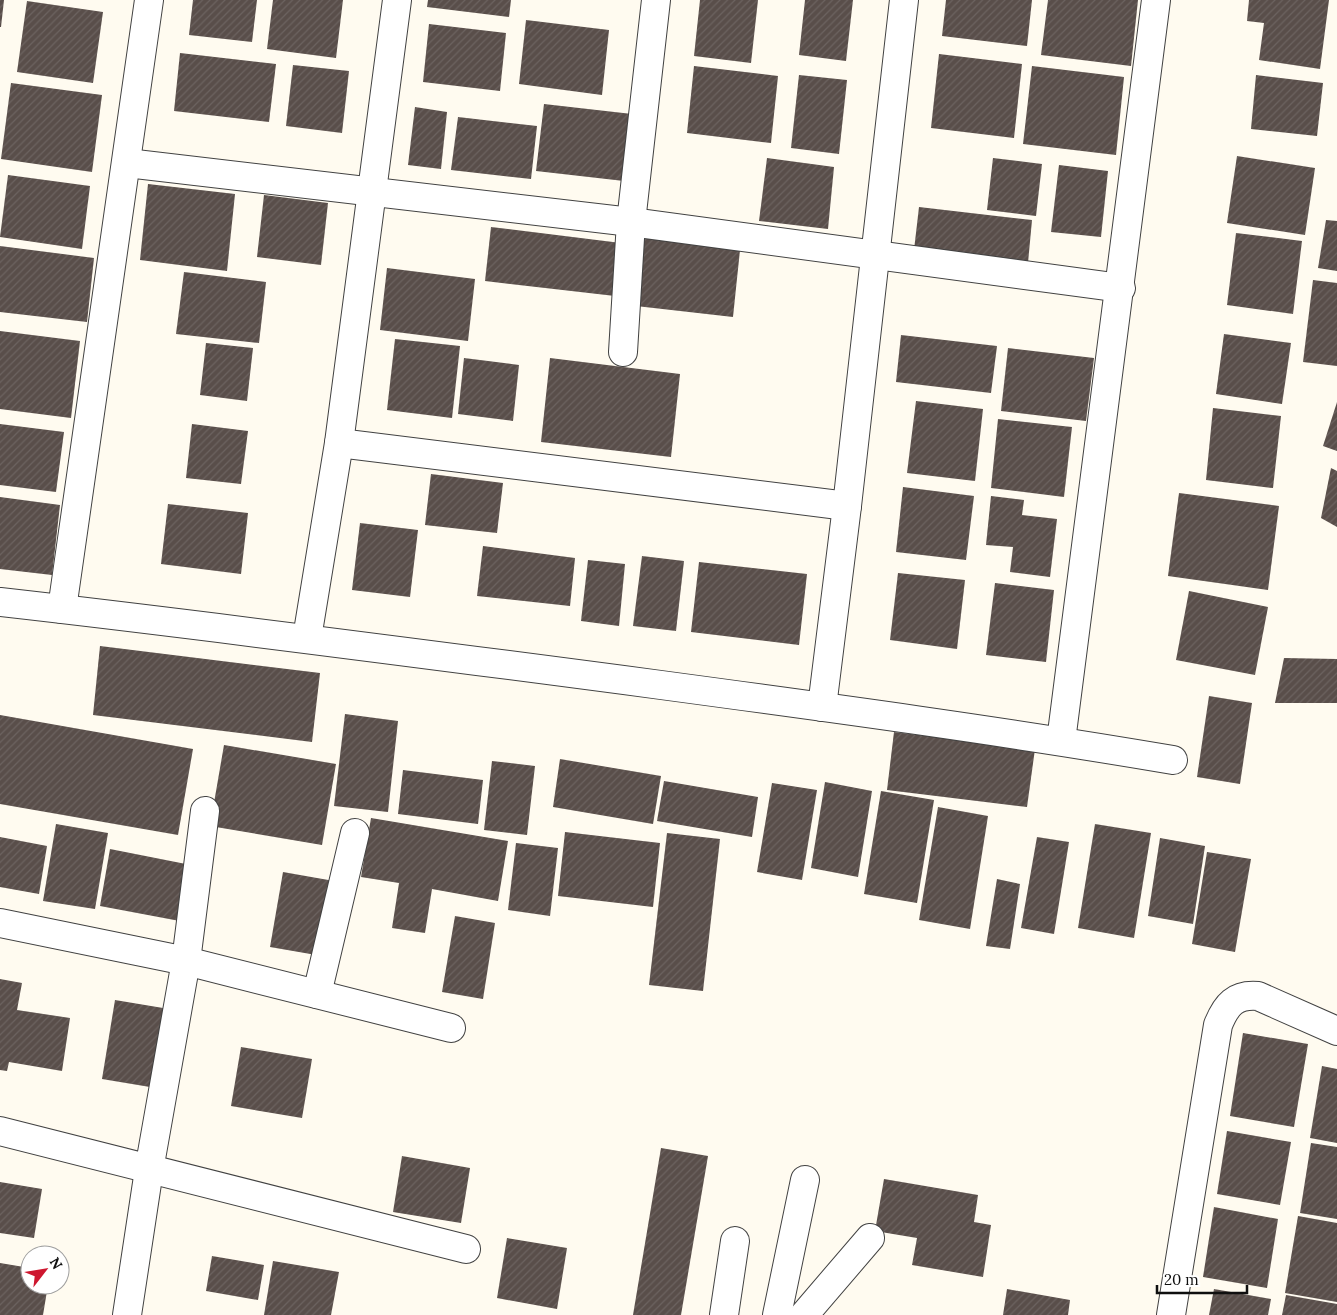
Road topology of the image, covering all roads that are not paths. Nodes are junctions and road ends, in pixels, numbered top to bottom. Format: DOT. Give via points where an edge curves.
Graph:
graph roads {
  1 [pos="149,0"];
  2 [pos="397,0"];
  3 [pos="656,0"];
  4 [pos="904,0"];
  5 [pos="1156,0"];
  6 [pos="127,163"];
  7 [pos="371,192"];
  8 [pos="631,222"];
  9 [pos="876,256"];
  10 [pos="1120,288"];
  11 [pos="623,352"];
  12 [pos="339,444"];
  13 [pos="847,506"];
  14 [pos="0,602"];
  15 [pos="62,609"];
  16 [pos="307,638"];
  17 [pos="822,707"];
  18 [pos="1061,741"];
  19 [pos="1173,760"];
  20 [pos="205,812"];
  21 [pos="355,833"];
  22 [pos="0,923"];
  23 [pos="186,961"];
  24 [pos="317,994"];
  25 [pos="451,1028"];
  26 [pos="1337,1030"];
  27 [pos="0,1131"];
  28 [pos="150,1170"];
  29 [pos="805,1180"];
  30 [pos="870,1238"];
  31 [pos="736,1241"];
  32 [pos="466,1249"];
  33 [pos="128,1315"];
  34 [pos="724,1315"];
  35 [pos="777,1315"];
  36 [pos="804,1315"];
  37 [pos="1171,1315"];
  1 -- 6 [label="street"];
  2 -- 7 [label="street"];
  3 -- 8 [label="street"];
  4 -- 9 [label="street"];
  5 -- 10 [label="street"];
  6 -- 7 [label="street"];
  6 -- 15 [label="street"];
  7 -- 8 [label="street"];
  7 -- 12 [label="street"];
  8 -- 9 [label="street"];
  8 -- 11 [label="street"];
  9 -- 10 [label="street"];
  9 -- 13 [label="street"];
  10 -- 18 [label="street"];
  12 -- 13 [label="street"];
  12 -- 16 [label="street"];
  13 -- 17 [label="street"];
  14 -- 15 [label="street"];
  15 -- 16 [label="street"];
  16 -- 17 [label="street"];
  17 -- 18 [label="street"];
  18 -- 19 [label="street"];
  20 -- 23 [label="street"];
  21 -- 24 [label="street"];
  22 -- 23 [label="street"];
  23 -- 24 [label="street"];
  23 -- 28 [label="street"];
  24 -- 25 [label="street"];
  26 -- 37 [label="street" via="1258,996 1245,995 1224,1011 1218,1025"];
  27 -- 28 [label="street"];
  28 -- 32 [label="street"];
  28 -- 33 [label="street"];
  29 -- 35 [label="street"];
  30 -- 36 [label="street"];
  31 -- 34 [label="street"];
}
